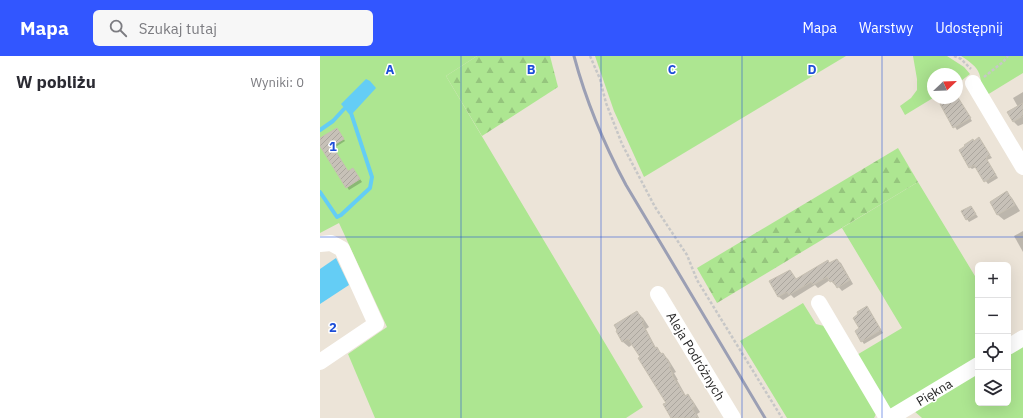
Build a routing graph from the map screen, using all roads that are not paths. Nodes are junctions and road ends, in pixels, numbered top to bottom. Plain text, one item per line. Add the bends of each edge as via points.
1 (973, 83) road end
2 (1023, 167) edge
3 (320, 244) edge
4 (658, 294) dead end
5 (818, 303) dead end
6 (1023, 338) edge
7 (1011, 345) edge
8 (320, 362) edge
9 (975, 367) edge
10 (733, 418) edge
11 (887, 418) edge
12 (890, 418) edge

1 - 2 street
3 - 8 street via 331,243 342,249 376,324
4 - 10 street, Aleja Podróżnych
5 - 11 street
6 - 7 street
9 - 12 street, Piękna

